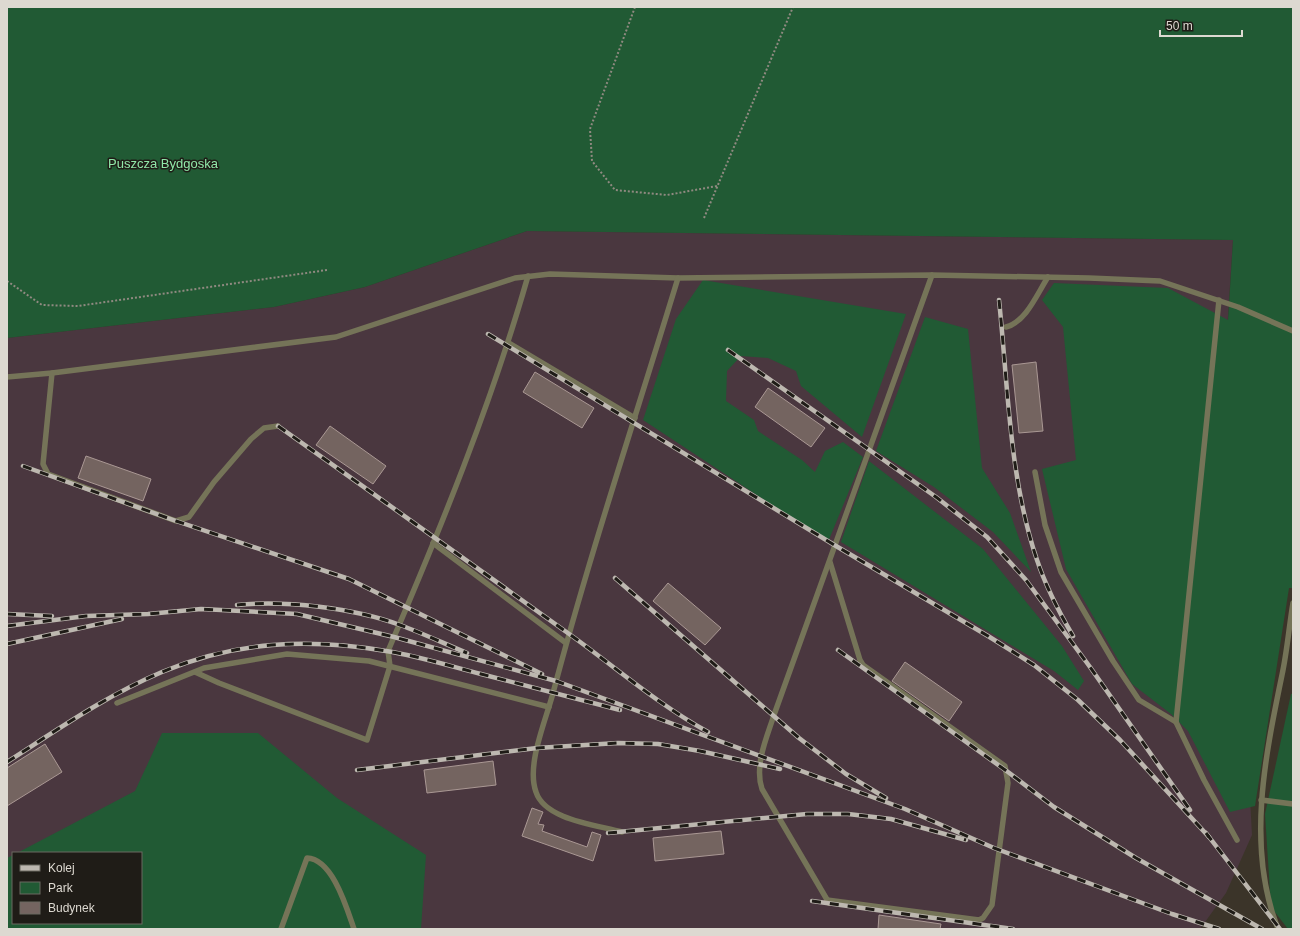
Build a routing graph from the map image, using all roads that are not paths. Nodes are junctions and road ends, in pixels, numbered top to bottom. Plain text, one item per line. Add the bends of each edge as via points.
1 (932, 275) junction
2 (528, 276) junction
3 (1048, 277) junction
4 (678, 278) junction
5 (1219, 300) junction
6 (1006, 328) dead end
7 (1293, 331) edge
8 (509, 343) junction
9 (52, 373) junction
10 (7, 377) edge
11 (635, 418) junction
12 (278, 426) dead end
13 (1035, 472) dead end
14 (433, 543) junction
15 (830, 562) junction
16 (1293, 603) edge
17 (566, 643) junction
18 (390, 666) junction
19 (195, 672) junction
20 (117, 703) dead end
21 (549, 707) junction
22 (1176, 722) junction
23 (1261, 800) junction
24 (1293, 804) edge
25 (622, 832) dead end
26 (1237, 840) dead end
27 (281, 929) edge
28 (354, 929) edge
29 (1278, 929) edge

1 - 3 lane
1 - 4 lane
1 - 15 lane
2 - 4 lane via 550,274
2 - 8 lane
2 - 9 lane via 515,278 336,337
3 - 5 lane via 1160,281
3 - 6 lane via 1022,318
4 - 11 lane
5 - 7 lane
5 - 22 lane
8 - 11 lane
8 - 14 lane
9 - 10 lane
9 - 12 lane via 42,464 48,474 176,521 189,517 251,438 264,428
11 - 17 lane
13 - 22 lane via 1045,525 1061,572 1139,700
14 - 17 lane
14 - 18 lane via 388,651
15 - 15 lane via 761,757 759,775 762,789 828,902 979,920 992,905 1008,783 1005,766 860,660
16 - 23 lane
17 - 21 lane
18 - 19 lane via 369,661 287,654 204,668
18 - 19 lane via 367,740
18 - 21 lane
19 - 20 lane
21 - 25 lane via 535,758 534,780 538,799 557,815
22 - 26 lane
23 - 24 lane
23 - 29 lane via 1262,857
27 - 28 lane via 307,858 312,858 320,863 342,892

